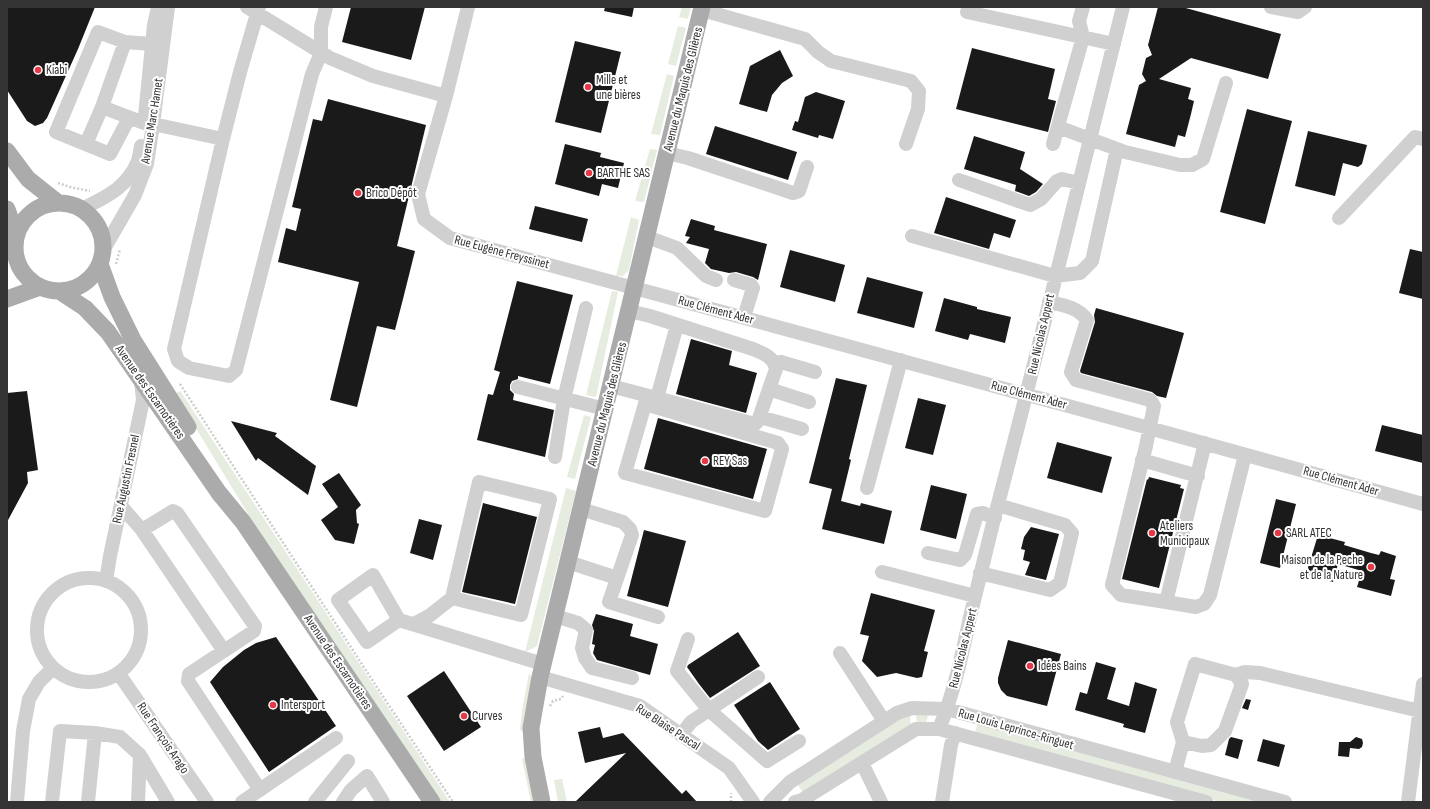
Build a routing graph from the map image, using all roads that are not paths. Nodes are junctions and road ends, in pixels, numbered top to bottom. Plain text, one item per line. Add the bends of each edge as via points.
1 (158, 7) edge
2 (168, 7) edge
3 (326, 7) edge
4 (468, 7) edge
5 (1083, 7) edge
6 (1123, 7) edge
7 (1271, 7) edge
8 (1305, 7) edge
9 (702, 8) edge
10 (255, 9) edge
11 (967, 12) dead end
12 (1083, 37) junction
13 (125, 42) junction
14 (158, 44) junction
15 (1114, 44) junction
16 (321, 53) junction
17 (1226, 83) dead end
18 (446, 96) junction
19 (102, 107) junction
20 (129, 118) junction
21 (149, 124) junction
22 (1058, 127) junction
23 (1419, 138) edge
24 (223, 139) junction
25 (1090, 139) junction
26 (86, 144) junction
27 (906, 144) dead end
28 (1053, 144) dead end
29 (1117, 149) junction
30 (7, 151) edge
31 (667, 154) junction
32 (807, 167) dead end
33 (959, 180) dead end
34 (1079, 183) junction
35 (57, 202) junction
36 (82, 208) junction
37 (7, 209) edge
38 (1339, 218) dead end
39 (16, 236) junction
40 (912, 236) dead end
41 (647, 237) junction
42 (108, 254) junction
43 (11, 262) edge
44 (1055, 276) junction
45 (716, 280) dead end
46 (734, 280) dead end
47 (40, 287) junction
48 (635, 288) junction
49 (59, 291) junction
50 (7, 299) edge
51 (1049, 302) junction
52 (586, 308) dead end
53 (629, 311) junction
54 (744, 317) junction
55 (678, 325) junction
56 (901, 360) junction
57 (775, 364) junction
58 (815, 372) dead end
59 (141, 378) junction
60 (611, 386) junction
61 (518, 387) dead end
62 (769, 389) junction
63 (1027, 395) junction
64 (564, 399) junction
65 (650, 399) junction
66 (809, 402) dead end
67 (605, 409) junction
68 (760, 417) junction
69 (1149, 428) junction
70 (802, 429) dead end
71 (1205, 444) junction
72 (1245, 455) junction
73 (555, 458) dead end
74 (1142, 460) junction
75 (1198, 476) junction
76 (868, 488) dead end
77 (1423, 504) edge
78 (121, 506) junction
79 (581, 509) junction
80 (996, 512) junction
81 (243, 522) junction
82 (142, 530) junction
83 (928, 553) dead end
84 (568, 562) junction
85 (882, 572) dead end
86 (980, 573) junction
87 (617, 578) junction
88 (106, 580) junction
89 (975, 596) junction
90 (452, 598) junction
91 (1166, 602) junction
92 (555, 616) junction
93 (658, 617) dead end
94 (398, 620) junction
95 (414, 624) junction
96 (688, 639) dead end
97 (224, 651) junction
98 (840, 653) dead end
99 (52, 669) junction
100 (542, 670) junction
101 (119, 674) junction
102 (1236, 675) junction
103 (758, 677) dead end
104 (632, 678) dead end
105 (1423, 684) edge
106 (947, 709) junction
107 (709, 710) junction
108 (1419, 713) junction
109 (884, 721) junction
110 (939, 729) junction
111 (95, 733) junction
112 (955, 733) junction
113 (681, 735) junction
114 (336, 738) dead end
115 (799, 741) dead end
116 (1183, 742) junction
117 (140, 755) junction
118 (348, 761) dead end
119 (862, 763) junction
120 (1175, 772) junction
121 (260, 790) junction
122 (17, 802) edge
123 (52, 802) edge
124 (88, 802) edge
125 (138, 802) edge
126 (168, 802) edge
127 (206, 802) edge
128 (242, 802) edge
129 (315, 802) edge
130 (343, 802) edge
131 (383, 802) edge
132 (432, 802) edge
133 (542, 802) edge
134 (753, 802) edge
135 (770, 802) edge
136 (795, 802) edge
137 (881, 802) edge
138 (942, 802) edge
139 (1206, 802) edge
140 (1285, 802) edge
141 (1408, 802) edge

1 - 14 street, Avenue Marc Hamet via 154,25
2 - 14 street, Avenue Marc Hamet
3 - 16 street via 321,27
4 - 18 street, Rue Eugène Freyssinet
5 - 12 street via 1079,21
6 - 15 street, Rue Nicolas Appert
7 - 8 street via 1298,12
9 - 27 street via 805,39 831,61 911,81 919,91 918,109
9 - 31 main road, Avenue du Maquis des Glières
10 - 16 street
10 - 24 street
11 - 12 street
12 - 15 street
12 - 22 street
13 - 14 street
13 - 19 street
13 - 26 street via 98,32 56,132
14 - 21 street, Avenue Marc Hamet
15 - 25 street, Rue Nicolas Appert
16 - 18 street via 373,76
16 - 24 street via 312,74 236,370 229,376 189,368 178,361 174,349
17 - 29 street via 1203,159 1192,165 1180,165
18 - 48 street, Rue Eugène Freyssinet via 418,194 424,219 450,238
19 - 20 street
19 - 26 street
20 - 21 street
20 - 26 street via 110,154
21 - 24 street
21 - 36 street, Avenue Marc Hamet via 143,137 138,161 125,182 111,194
21 - 42 street, Avenue Marc Hamet via 147,164
22 - 25 street
22 - 28 street
23 - 38 street
25 - 29 street
25 - 34 street, Rue Nicolas Appert
29 - 44 street via 1092,261 1080,273
30 - 35 main road via 28,179
31 - 32 street via 688,158 793,193 799,191
31 - 41 main road, Avenue du Maquis des Glières
33 - 34 street via 1030,205 1041,199 1057,181
34 - 44 street, Rue Nicolas Appert
35 - 36 main road
35 - 39 main road via 43,205 31,212
36 - 42 main road via 98,226
37 - 39 main road
39 - 43 main road
40 - 44 street
41 - 45 street via 677,248 706,276
41 - 48 main road, Avenue du Maquis des Glières
42 - 49 main road via 94,276 84,284 72,290
42 - 81 main road, Avenue des Escarnotières via 112,297 133,340 221,477
43 - 47 main road via 19,266 31,282
44 - 51 street, Rue Nicolas Appert
46 - 54 street via 753,288
47 - 49 main road
47 - 50 main road
48 - 53 main road, Avenue du Maquis des Glières
48 - 54 street, Rue Clément Ader
49 - 59 main road, Avenue des Escarnotières via 85,308 108,332
51 - 63 street, Rue Nicolas Appert
51 - 69 street via 1082,313 1087,320 1071,372 1076,380 1150,400 1154,406
52 - 64 street
53 - 55 street
53 - 60 main road, Avenue du Maquis des Glières
54 - 56 street, Rue Clément Ader
55 - 57 street via 753,349 768,356
55 - 65 street
56 - 63 street, Rue Clément Ader
56 - 76 street
57 - 58 street via 781,362
57 - 62 street via 776,369
59 - 78 street, Rue Augustin Fresnel via 143,400
59 - 81 main road, Avenue des Escarnotières via 219,492
60 - 65 street
60 - 67 main road, Avenue du Maquis des Glières
61 - 64 street
62 - 66 street
62 - 68 street
63 - 69 street, Rue Clément Ader
63 - 80 street, Rue Nicolas Appert
64 - 67 street
64 - 73 street
65 - 65 street via 625,473 765,512 782,450 778,443
65 - 68 street via 755,424
67 - 79 main road, Avenue du Maquis des Glières
68 - 70 street
69 - 71 street, Rue Clément Ader
69 - 74 street
71 - 72 street, Rue Clément Ader
71 - 75 street
72 - 77 street, Rue Clément Ader
72 - 91 street via 1210,595 1204,604 1196,608
74 - 75 street
74 - 91 street via 1112,585 1121,594
75 - 91 street
78 - 82 street
78 - 88 street, Rue Augustin Fresnel
79 - 84 main road, Avenue du Maquis des Glières
79 - 87 street via 623,522 630,529 632,535
80 - 83 street via 977,514 965,555 960,560
80 - 86 street, Rue Nicolas Appert
80 - 86 street via 1065,525 1072,533 1060,583 1050,590
81 - 132 main road, Avenue des Escarnotières
82 - 97 street
82 - 97 street via 173,511 177,512 255,626 254,631
84 - 87 street
84 - 92 main road, Avenue du Maquis des Glières
85 - 89 street
86 - 89 street, Rue Nicolas Appert
87 - 93 street via 609,602
88 - 99 street via 73,580 60,586 42,606 37,618 36,637 42,654
88 - 101 street via 121,588 132,600 139,615 142,631 139,648 131,662
89 - 106 street, Rue Nicolas Appert
90 - 90 street via 521,615 550,499 479,482
90 - 95 street
92 - 100 main road, Avenue du Maquis des Glières
92 - 104 street via 578,623 586,630 582,648 592,668
94 - 94 street via 367,642 338,600 373,575
94 - 95 street, Rue Blaise Pascal
95 - 100 street, Rue Blaise Pascal
96 - 107 street via 677,670
97 - 121 street via 189,674 188,681
98 - 109 street
99 - 101 street via 68,679 85,683 103,681
99 - 122 street via 38,682 29,699 23,731
100 - 113 street, Rue Blaise Pascal via 640,706
100 - 133 main road, Avenue du Maquis des Glières via 531,728 533,757
101 - 127 street, Rue François Arago
102 - 108 street via 1245,672 1260,673
102 - 116 street via 1242,684 1225,731 1211,745
102 - 116 street via 1195,664 1177,722
103 - 107 street
105 - 108 street
106 - 109 street, Rue Louis Leprince-Ringuet via 912,708
106 - 110 street, Rue Nicolas Appert
106 - 120 street, Rue Louis Leprince-Ringuet
107 - 113 street via 691,722
107 - 115 street via 766,761
108 - 141 street
109 - 135 street, Rue Louis Leprince-Ringuet via 790,782
110 - 112 street, Rue Louis Leprince-Ringuet
110 - 119 street, Rue Louis Leprince-Ringuet via 916,729
111 - 117 street via 120,737
111 - 123 street via 60,731
111 - 124 street
112 - 138 street
112 - 139 street, Rue Louis Leprince-Ringuet
113 - 134 street, Rue Blaise Pascal via 728,768
114 - 121 street
116 - 120 street
117 - 125 street
117 - 126 street
118 - 129 street
119 - 136 street, Rue Louis Leprince-Ringuet
119 - 137 street
120 - 140 street, Rue Louis Leprince-Ringuet
121 - 128 street
130 - 131 street via 351,790 367,776

